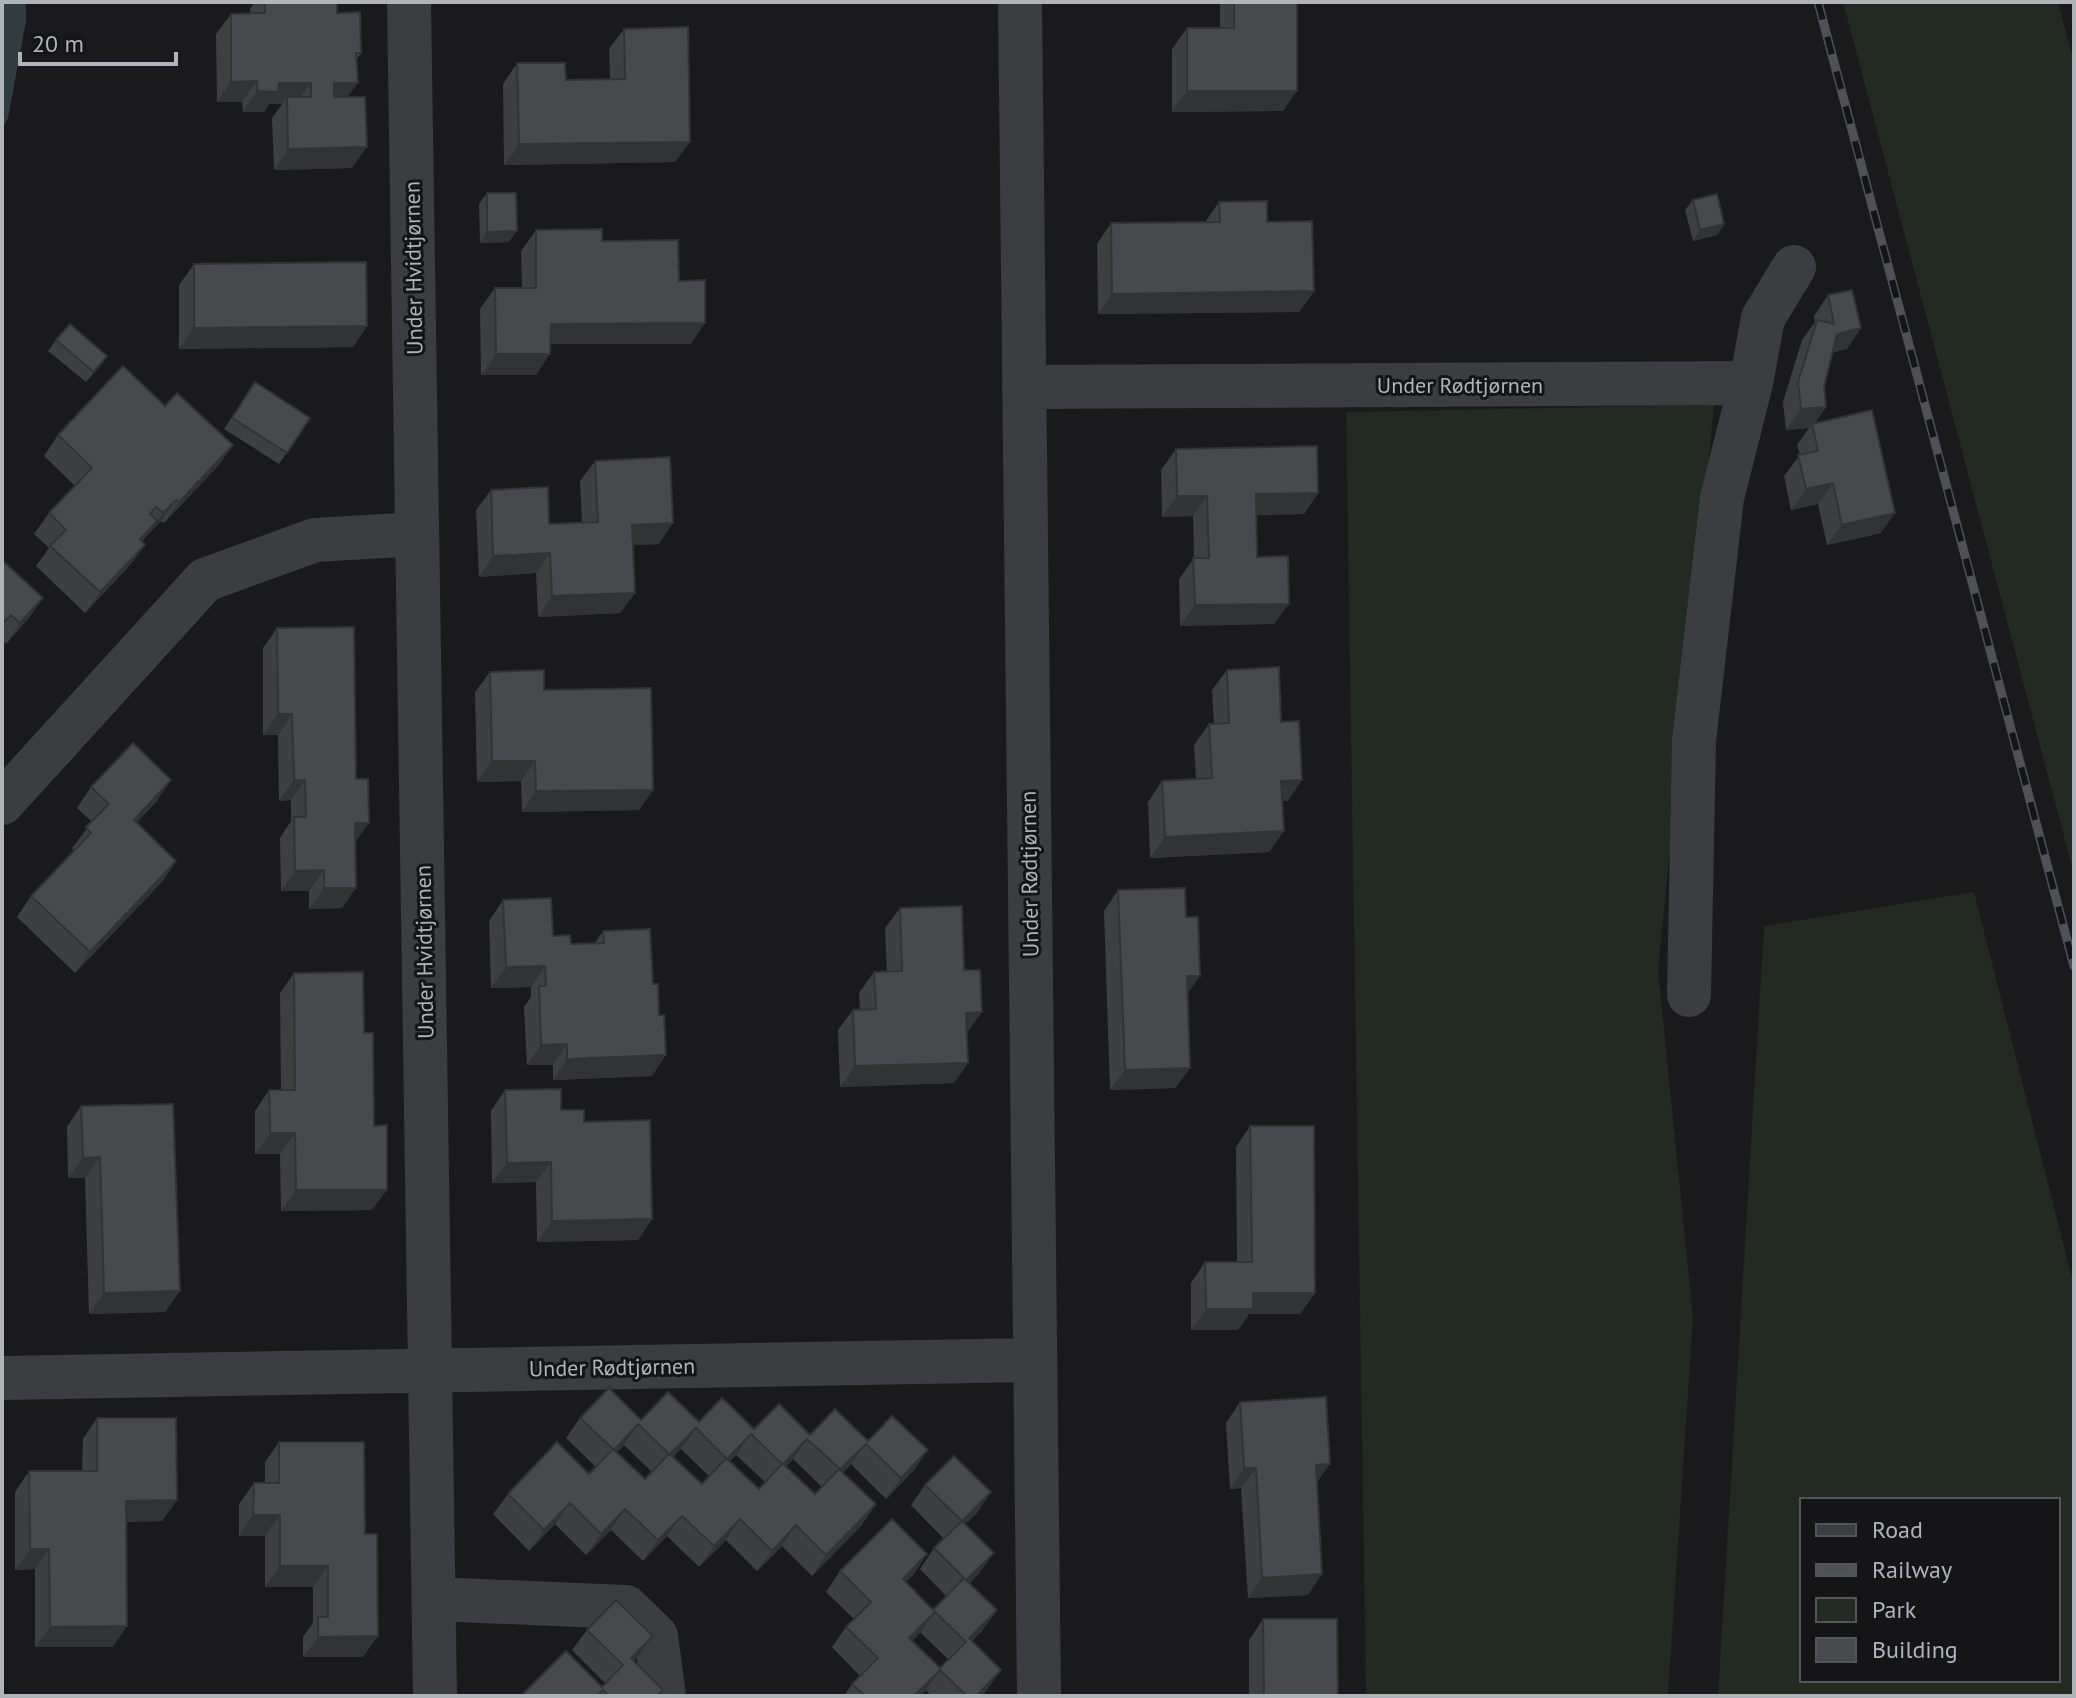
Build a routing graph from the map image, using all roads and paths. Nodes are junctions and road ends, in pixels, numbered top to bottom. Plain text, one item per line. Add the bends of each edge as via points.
1 (409, 2) edge
2 (1020, 2) edge
3 (1794, 267) dead end
4 (1751, 383) junction
5 (1024, 387) junction
6 (417, 534) junction
7 (2, 803) edge
8 (1689, 995) dead end
9 (1035, 1360) junction
10 (430, 1370) junction
11 (2, 1378) edge
12 (434, 1599) junction
13 (435, 1696) edge
14 (664, 1696) edge
15 (1039, 1696) edge

1 - 6 street, Under Hvidtjørnen
2 - 5 street, Under Rødtjørnen
3 - 4 street via 1763,318
4 - 5 street, Under Rødtjørnen
4 - 8 street via 1722,498 1694,741
5 - 9 street, Under Rødtjørnen
6 - 7 street via 315,540 205,580
6 - 10 street, Under Hvidtjørnen
9 - 10 street, Under Rødtjørnen
9 - 15 street, Under Rødtjørnen
10 - 11 street
10 - 12 street, Under Hvidtjørnen
12 - 13 street, Under Hvidtjørnen
12 - 14 street via 626,1607 656,1636

